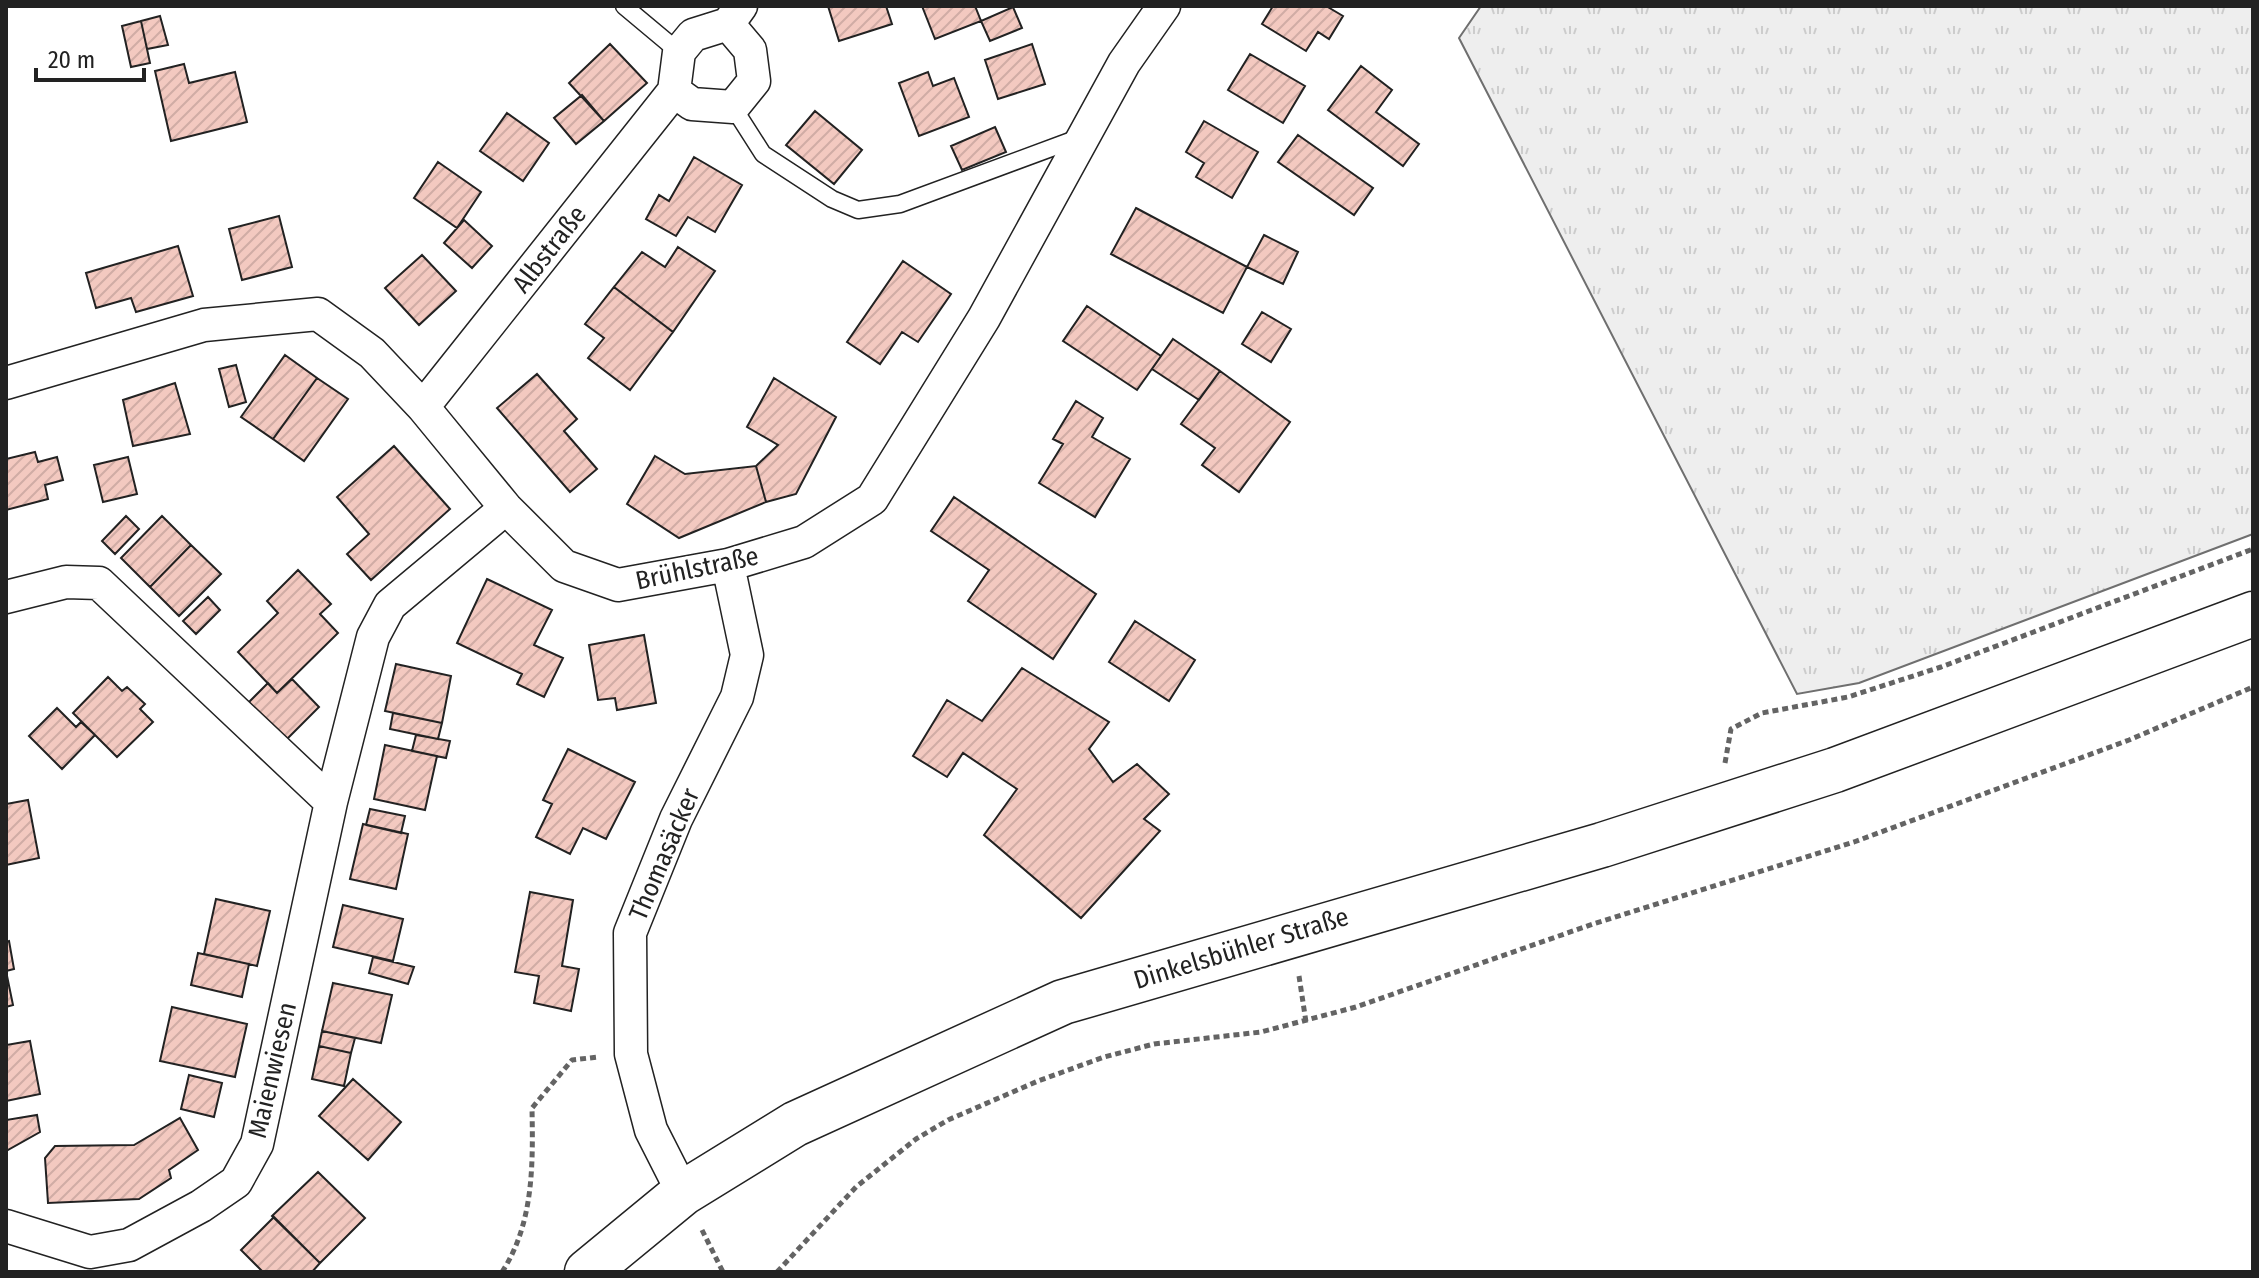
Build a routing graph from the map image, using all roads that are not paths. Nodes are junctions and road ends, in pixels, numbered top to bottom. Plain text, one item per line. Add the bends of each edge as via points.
1 (624, 6) edge
2 (1164, 6) edge
3 (735, 15) edge
4 (679, 52) junction
5 (674, 91) junction
6 (733, 107) junction
7 (1082, 137) junction
8 (6, 383) edge
9 (423, 407) junction
10 (506, 508) junction
11 (728, 565) junction
12 (6, 597) edge
13 (2253, 614) edge
14 (331, 802) junction
15 (683, 1193) junction
16 (6, 1226) edge
17 (587, 1272) edge

1 - 4 lane
2 - 7 street, Brühlstraße
3 - 4 street via 693,35
3 - 6 street via 750,50 754,81
4 - 5 street
5 - 6 street via 692,104
5 - 9 street, Albstraße
6 - 7 lane via 763,154 858,210 900,204
7 - 11 street, Brühlstraße via 984,318 872,499 804,542
8 - 9 street, Brühlstraße via 204,325 318,314 372,353
9 - 10 street, Brühlstraße
10 - 11 street, Brühlstraße via 564,566 618,585
10 - 14 street, Maienwiesen via 390,605 373,637
11 - 15 street, Thomasäcker via 747,655 737,697 676,819 630,933 631,1054 651,1130
12 - 14 street via 66,582 99,583
13 - 15 main road, Dinkelsbühler Straße via 1945,732 1602,845 1063,1002 795,1124
14 - 16 street, Maienwiesen via 257,1144 236,1182 129,1245 90,1252
15 - 17 main road, Dinkelsbühler Straße

